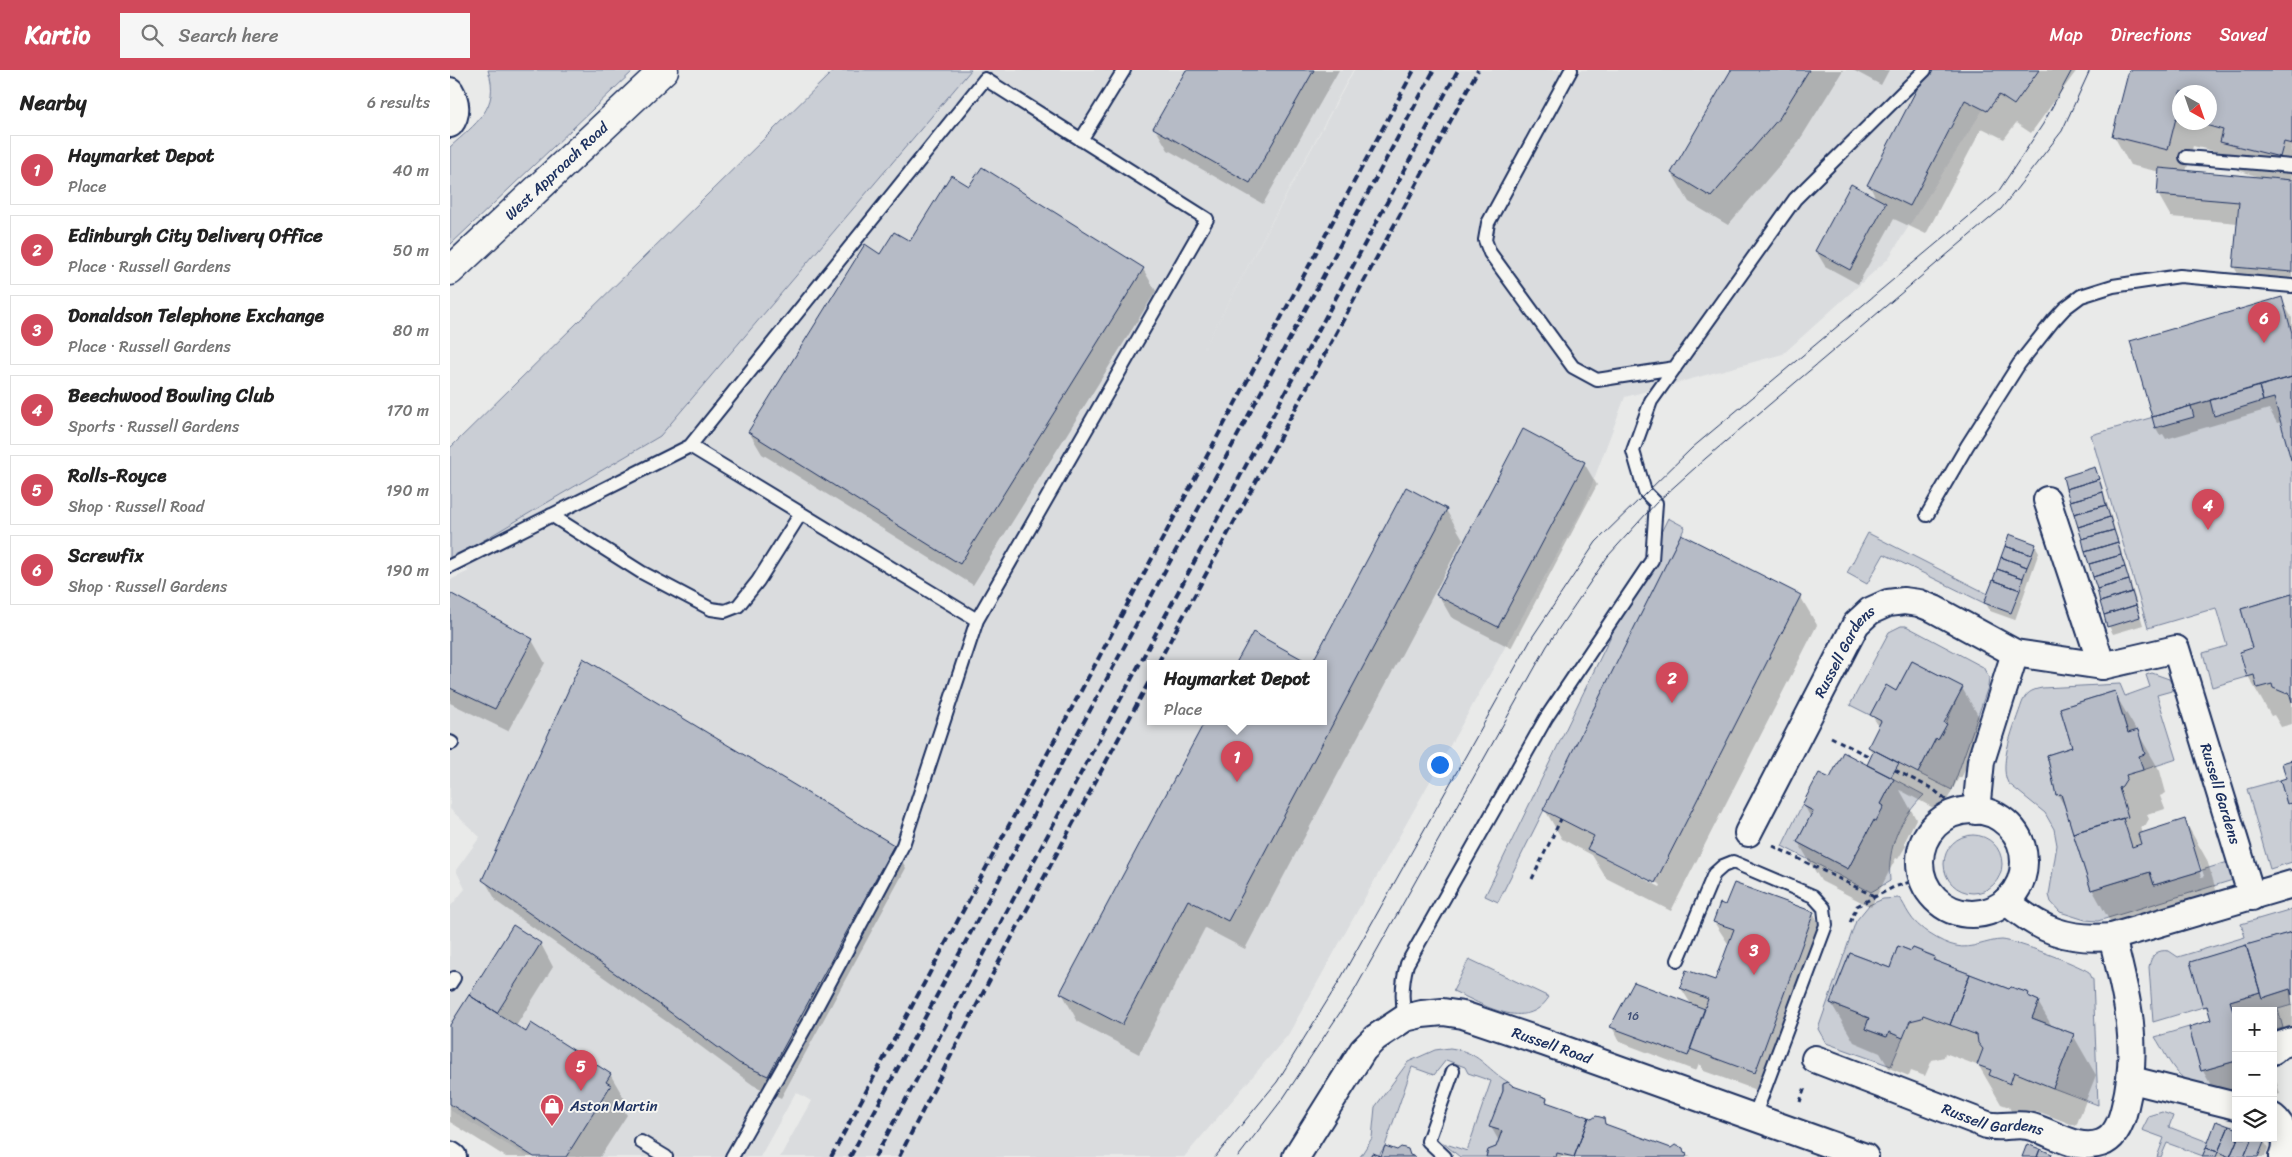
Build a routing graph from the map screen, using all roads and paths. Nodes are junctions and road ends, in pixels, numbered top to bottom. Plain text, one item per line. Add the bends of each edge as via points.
1 (664, 70) edge
2 (1124, 70) edge
3 (1571, 70) edge
4 (1925, 70) edge
5 (450, 91) edge
6 (450, 124) edge
7 (1081, 140) junction
8 (2186, 157) dead end
9 (2292, 166) edge
10 (450, 271) edge
11 (2292, 286) edge
12 (1675, 368) junction
13 (690, 446) junction
14 (2047, 500) dead end
15 (801, 513) junction
16 (551, 515) junction
17 (1928, 515) dead end
18 (450, 566) edge
19 (977, 620) junction
20 (2015, 653) junction
21 (2102, 666) junction
22 (1806, 724) junction
23 (1870, 758) dead end
24 (1895, 770) dead end
25 (1968, 811) junction
26 (1561, 819) dead end
27 (1748, 833) joint
28 (1922, 878) junction
29 (1532, 879) dead end
30 (2292, 884) edge
31 (1874, 896) junction
32 (2252, 897) junction
33 (2006, 901) junction
34 (1850, 925) dead end
35 (2112, 937) junction
36 (1678, 960) dead end
37 (1405, 1018) junction
38 (2292, 1041) edge
39 (2277, 1048) edge
40 (1815, 1059) joint
41 (1452, 1071) dead end
42 (2132, 1080) junction
43 (2232, 1105) edge
44 (1754, 1117) junction
45 (2277, 1122) edge
46 (1790, 1130) junction
47 (641, 1142) dead end
48 (1832, 1151) edge
49 (666, 1157) edge
50 (732, 1157) edge
51 (1296, 1157) edge
52 (1446, 1157) edge
53 (1865, 1157) edge
54 (2282, 1157) edge

1 - 10 street, West Approach Road
2 - 7 lane
3 - 12 lane via 1488,223 1485,240 1490,253 1573,367 1597,380
4 - 12 lane via 1795,199
5 - 6 street via 456,106
7 - 13 lane via 985,79
7 - 19 lane via 1207,219
8 - 9 lane
11 - 17 lane via 2180,276 2113,286 2080,296 2042,333 2015,369
12 - 37 lane via 1651,401 1634,451 1646,492 1656,503 1652,560 1546,718 1407,964 1402,994
13 - 15 lane
13 - 16 lane
14 - 21 street
15 - 16 lane via 758,581 738,606 725,612 711,610 641,572
15 - 19 lane
16 - 18 lane
19 - 50 lane via 903,845
20 - 21 street, Russell Gardens
20 - 22 street, Russell Gardens via 1919,603 1888,603 1870,611 1856,624
20 - 25 street
21 - 32 street, Russell Gardens via 2176,649
22 - 23 path
22 - 27 street, Russell Gardens
24 - 25 path
25 - 28 street via 1940,822 1925,840 1920,861
25 - 33 street via 2004,821 2021,846 2022,876
26 - 29 path
27 - 31 path
28 - 31 path
28 - 33 street via 1938,901 1962,913 1990,911
30 - 32 street
31 - 34 path via 1857,906
32 - 35 street
33 - 35 street via 2046,929 2082,939
35 - 42 street, Russell Gardens via 2129,1008 2133,1043
36 - 44 lane via 1714,874 1733,862 1813,896 1824,908 1826,925
37 - 44 street, Russell Road via 1442,1012 1463,1015
37 - 51 street, Russell Road via 1363,1050
38 - 39 street
40 - 42 street, Russell Gardens via 1986,1126 2029,1126 2080,1145 2100,1144 2108,1140 2122,1120
40 - 46 path
41 - 52 lane via 1428,1141
42 - 43 street
44 - 46 street, Russell Road
45 - 54 street via 2286,1143
46 - 48 street, Russell Road
47 - 49 lane
48 - 53 street, Russell Road

